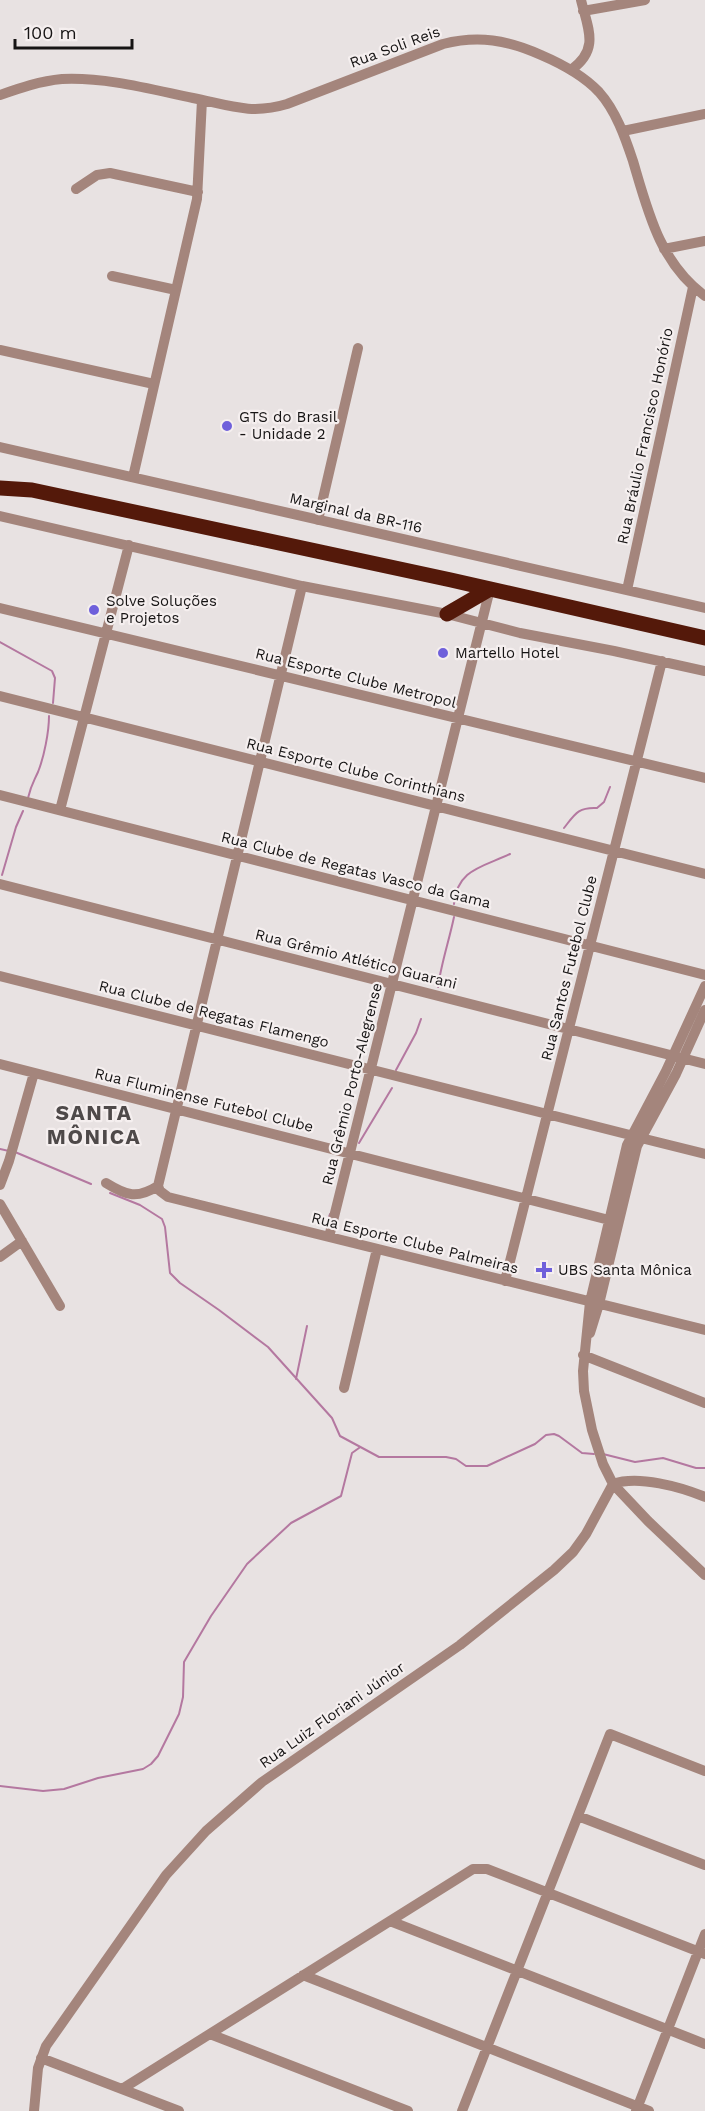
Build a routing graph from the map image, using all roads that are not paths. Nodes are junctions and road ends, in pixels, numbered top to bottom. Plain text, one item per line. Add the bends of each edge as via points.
1 (645, 0) edge
2 (582, 6) edge
3 (571, 70) junction
4 (0, 95) edge
5 (202, 100) junction
6 (705, 114) edge
7 (622, 131) junction
8 (76, 189) dead end
9 (198, 192) junction
10 (705, 241) edge
11 (664, 249) junction
12 (112, 276) dead end
13 (693, 287) junction
14 (176, 290) junction
15 (705, 296) edge
16 (358, 348) dead end
17 (0, 350) edge
18 (154, 384) junction
19 (0, 447) edge
20 (0, 477) edge
21 (134, 477) junction
22 (0, 488) edge
23 (32, 490) junction
24 (0, 516) edge
25 (318, 520) junction
26 (129, 545) junction
27 (451, 580) junction
28 (302, 586) junction
29 (490, 589) junction
30 (627, 590) junction
31 (0, 608) edge
32 (705, 608) edge
33 (447, 614) junction
34 (482, 623) junction
35 (106, 633) junction
36 (705, 638) edge
37 (662, 662) junction
38 (705, 671) edge
39 (281, 676) junction
40 (0, 696) edge
41 (85, 717) junction
42 (458, 718) junction
43 (260, 761) junction
44 (637, 762) junction
45 (705, 778) edge
46 (0, 795) edge
47 (437, 806) junction
48 (60, 810) junction
49 (614, 851) junction
50 (238, 855) junction
51 (705, 874) edge
52 (0, 884) edge
53 (413, 900) junction
54 (217, 939) junction
55 (590, 945) junction
56 (705, 975) edge
57 (0, 976) edge
58 (392, 984) junction
59 (705, 986) edge
60 (705, 1010) edge
61 (197, 1026) junction
62 (569, 1029) junction
63 (678, 1057) junction
64 (0, 1064) edge
65 (705, 1064) edge
66 (371, 1070) junction
67 (34, 1072) junction
68 (177, 1109) junction
69 (548, 1114) junction
70 (635, 1137) junction
71 (350, 1154) junction
72 (705, 1154) edge
73 (106, 1183) dead end
74 (0, 1185) edge
75 (158, 1186) junction
76 (526, 1198) junction
77 (0, 1204) edge
78 (609, 1220) junction
79 (330, 1237) junction
80 (22, 1241) junction
81 (377, 1249) junction
82 (0, 1257) edge
83 (506, 1281) junction
84 (594, 1303) junction
85 (60, 1306) dead end
86 (705, 1330) edge
87 (583, 1355) junction
88 (344, 1388) dead end
89 (705, 1403) edge
90 (613, 1484) junction
91 (705, 1497) edge
92 (705, 1575) edge
93 (705, 1771) edge
94 (578, 1816) junction
95 (705, 1865) edge
96 (548, 1893) junction
97 (390, 1921) junction
98 (705, 1934) edge
99 (702, 1953) edge
100 (517, 1971) junction
101 (303, 1975) junction
102 (668, 2029) junction
103 (210, 2034) junction
104 (705, 2044) edge
105 (487, 2048) junction
106 (41, 2058) junction
107 (122, 2089) junction
108 (637, 2109) edge
109 (34, 2111) edge
110 (179, 2111) edge
111 (408, 2111) edge
112 (462, 2111) edge
113 (649, 2111) edge

1 - 2 street
2 - 3 street via 590,44 585,58
3 - 5 street, Rua Soli Reis via 517,45 470,39 429,49 274,108 253,110
3 - 7 street, Rua Soli Reis via 598,92
4 - 5 street, Rua Soli Reis via 62,79 124,84
5 - 9 street
6 - 7 street
7 - 11 street, Rua Soli Reis
8 - 9 street via 110,173
9 - 14 street
10 - 11 street
11 - 13 street, Rua Soli Reis
12 - 14 street
13 - 15 street, Rua Soli Reis
13 - 30 street, Rua Bráulio Francisco Honório
14 - 18 street
16 - 25 street
17 - 18 street
18 - 21 street
19 - 21 street, Marginal da BR-116
20 - 23 highway
21 - 25 street, Marginal da BR-116
22 - 23 highway
23 - 27 highway
24 - 26 street
25 - 30 street, Marginal da BR-116
26 - 28 street
26 - 35 street
27 - 29 highway
27 - 33 highway via 454,598
28 - 33 street
28 - 39 street
29 - 33 highway
29 - 34 street, Rua Grêmio Porto-Alegrense
29 - 36 highway
30 - 32 street, Marginal da BR-116
31 - 35 street, Rua Esporte Clube Metropol
33 - 34 street
34 - 37 street
34 - 42 street, Rua Grêmio Porto-Alegrense
35 - 39 street, Rua Esporte Clube Metropol
35 - 41 street
37 - 38 street
37 - 44 street, Rua Santos Futebol Clube
39 - 42 street, Rua Esporte Clube Metropol
39 - 43 street
40 - 41 street, Rua Esporte Clube Corinthians
41 - 43 street, Rua Esporte Clube Corinthians
41 - 48 street
42 - 44 street, Rua Esporte Clube Metropol
42 - 47 street, Rua Grêmio Porto-Alegrense
43 - 47 street, Rua Esporte Clube Corinthians
43 - 50 street
44 - 45 street, Rua Esporte Clube Metropol
44 - 49 street, Rua Santos Futebol Clube
46 - 48 street, Rua Clube de Regatas Vasco da Gama
47 - 49 street, Rua Esporte Clube Corinthians
47 - 53 street, Rua Grêmio Porto-Alegrense
48 - 50 street, Rua Clube de Regatas Vasco da Gama
49 - 51 street, Rua Esporte Clube Corinthians
49 - 55 street, Rua Santos Futebol Clube
50 - 53 street, Rua Clube de Regatas Vasco da Gama
50 - 54 street
52 - 54 street, Rua Grêmio Atlético Guarani
53 - 55 street, Rua Clube de Regatas Vasco da Gama
53 - 58 street, Rua Grêmio Porto-Alegrense
54 - 58 street, Rua Grêmio Atlético Guarani
54 - 61 street
55 - 56 street, Rua Clube de Regatas Vasco da Gama
55 - 62 street, Rua Santos Futebol Clube
57 - 61 street, Rua Clube de Regatas Flamengo
58 - 62 street, Rua Grêmio Atlético Guarani
58 - 66 street, Rua Grêmio Porto-Alegrense
59 - 63 street
60 - 63 street
61 - 66 street, Rua Clube de Regatas Flamengo
61 - 68 street
62 - 63 street, Rua Grêmio Atlético Guarani
62 - 69 street, Rua Santos Futebol Clube
63 - 65 street, Rua Grêmio Atlético Guarani
63 - 70 street
64 - 67 street, Rua Fluminense Futebol Clube
66 - 69 street, Rua Clube de Regatas Flamengo
66 - 71 street, Rua Grêmio Porto-Alegrense
67 - 68 street, Rua Fluminense Futebol Clube
67 - 74 street
68 - 71 street, Rua Fluminense Futebol Clube
68 - 75 street
69 - 70 street, Rua Clube de Regatas Flamengo
69 - 76 street, Rua Santos Futebol Clube
70 - 72 street, Rua Clube de Regatas Flamengo
70 - 78 street
70 - 84 street via 634,1154
71 - 76 street, Rua Fluminense Futebol Clube
71 - 79 street, Rua Grêmio Porto-Alegrense
73 - 75 street via 135,1195
75 - 79 street, Rua Esporte Clube Palmeiras via 168,1197
76 - 78 street, Rua Fluminense Futebol Clube
76 - 83 street, Rua Santos Futebol Clube
77 - 80 street
78 - 84 street
79 - 81 street, Rua Esporte Clube Palmeiras
80 - 82 street
80 - 85 street
81 - 83 street, Rua Esporte Clube Palmeiras
81 - 88 street
83 - 84 street, Rua Esporte Clube Palmeiras
84 - 86 street, Rua Esporte Clube Palmeiras
84 - 87 street
87 - 89 street
87 - 90 street via 584,1391 598,1451
90 - 91 street via 630,1480 675,1487
90 - 92 street
90 - 106 street, Rua Luiz Floriani Júnior via 586,1534 554,1570 460,1645 262,1782 206,1831 146,1900
93 - 94 street via 610,1734
94 - 95 street
94 - 96 street
96 - 97 street via 487,1869 473,1869
96 - 99 street
96 - 100 street
97 - 100 street
97 - 101 street
98 - 99 street
99 - 102 street
100 - 102 street
100 - 105 street
101 - 103 street
101 - 105 street
102 - 104 street
102 - 108 street
103 - 107 street
103 - 111 street
105 - 108 street
105 - 112 street
106 - 107 street
106 - 109 street, Rua Luiz Floriani Júnior
107 - 110 street
108 - 113 street

